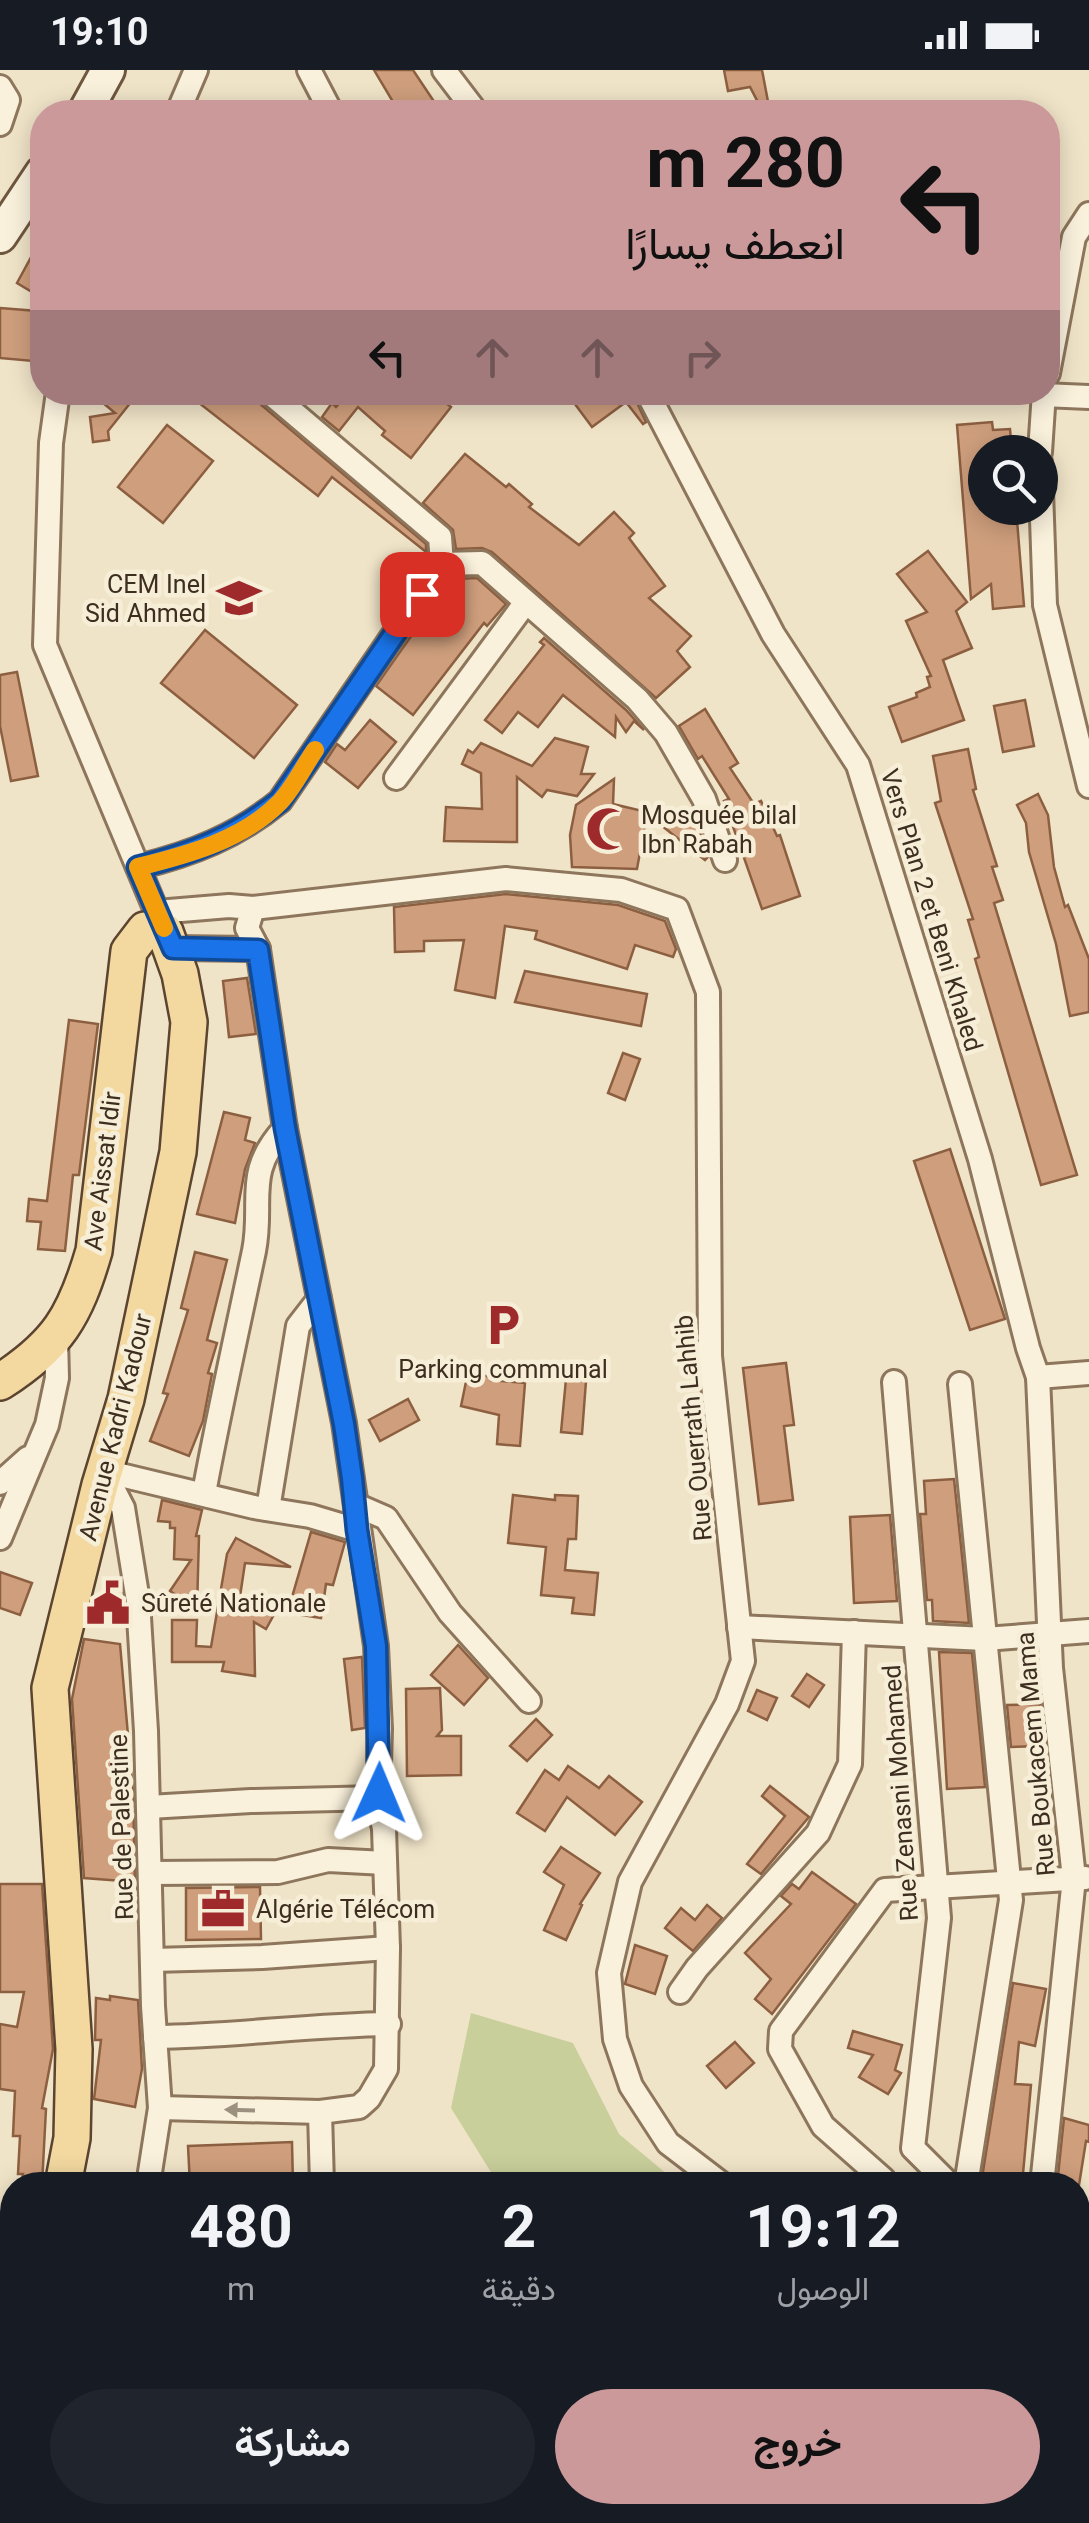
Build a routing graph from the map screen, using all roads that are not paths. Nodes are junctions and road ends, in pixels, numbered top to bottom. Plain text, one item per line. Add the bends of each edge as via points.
1 (12, 70) edge
2 (108, 70) edge
3 (309, 70) edge
4 (444, 70) edge
5 (192, 74) edge
6 (3, 96) edge
7 (92, 100) edge
8 (182, 100) edge
9 (325, 100) edge
10 (467, 100) edge
11 (0, 124) edge
12 (30, 191) edge
13 (1089, 214) edge
14 (0, 236) edge
15 (1060, 309) edge
16 (1060, 390) edge
17 (1089, 397) edge
18 (56, 405) edge
19 (283, 405) edge
20 (654, 405) edge
21 (1044, 405) edge
22 (1041, 435) edge
23 (1042, 525) edge
24 (442, 564) junction
25 (526, 602) junction
26 (396, 778) dead end
27 (1089, 786) edge
28 (725, 860) dead end
29 (138, 867) junction
30 (253, 908) junction
31 (160, 931) junction
32 (258, 950) junction
33 (285, 1128) junction
34 (319, 1299) junction
35 (56, 1338) junction
36 (1089, 1372) edge
37 (1038, 1376) junction
38 (0, 1382) edge
39 (894, 1382) dead end
40 (960, 1384) dead end
41 (34, 1453) junction
42 (104, 1471) junction
43 (0, 1484) edge
44 (204, 1493) junction
45 (356, 1504) junction
46 (268, 1509) junction
47 (357, 1530) junction
48 (0, 1538) edge
49 (739, 1627) junction
50 (854, 1632) junction
51 (1089, 1632) edge
52 (915, 1634) junction
53 (1052, 1636) junction
54 (985, 1639) junction
55 (529, 1701) dead end
56 (378, 1798) junction
57 (149, 1807) junction
58 (385, 1864) junction
59 (151, 1873) junction
60 (1082, 1878) edge
61 (1009, 1882) junction
62 (936, 1886) junction
63 (388, 1948) junction
64 (152, 1960) junction
65 (680, 1992) dead end
66 (388, 2024) junction
67 (155, 2036) junction
68 (160, 2108) junction
69 (320, 2112) junction
70 (66, 2172) edge
71 (150, 2172) edge
72 (322, 2172) edge
73 (707, 2172) edge
74 (874, 2172) edge
75 (937, 2172) edge
76 (968, 2172) edge
77 (1044, 2172) edge

1 - 6 street
2 - 7 main road
3 - 9 street
4 - 10 street
5 - 8 street
6 - 11 street
12 - 14 main road
13 - 15 street via 1074,237
16 - 17 street
18 - 29 street via 45,646
19 - 24 street via 440,537
20 - 37 street, Vers Plan 2 et Beni Khaled via 773,634 858,765 980,1159
21 - 22 street
23 - 27 street via 1045,605
24 - 25 street via 482,563
24 - 29 street via 280,801 250,826 190,854
25 - 26 street
25 - 28 street via 637,699 666,733 704,799
29 - 31 street
30 - 31 street, Rue Ouerrath Lahhib via 229,906
30 - 32 street via 247,928
30 - 49 street, Rue Ouerrath Lahhib via 506,879 621,890 676,909 708,992 710,1356
31 - 32 street
31 - 35 main road, Ave Aissat Idir via 129,951 94,1251 80,1298
31 - 42 main road, Avenue Kadri Kadour via 188,1022 178,1152 126,1399
32 - 33 street
33 - 34 street
33 - 44 street via 269,1145 255,1188 255,1246
34 - 45 street
34 - 46 street via 298,1326
35 - 38 main road, Ave Aissat Idir
35 - 41 street via 57,1378
36 - 37 street
37 - 53 street, Rue Boukacem Mama
39 - 52 street, Rue Zenasni Mohamed
40 - 54 street
41 - 43 street
41 - 48 street
42 - 44 street
42 - 57 street, Rue de Palestine via 123,1508 138,1601
42 - 70 main road, Avenue Kadri Kadour via 50,1688 74,2049
44 - 46 street
45 - 47 street
45 - 55 street via 386,1518 450,1614
46 - 47 street
47 - 56 street via 376,1646
49 - 50 street
49 - 73 street, Rue Ouerrath Lahhib via 743,1661 630,1882 609,1972 615,2039 631,2086 668,2143
50 - 52 street
50 - 65 street via 850,1764 818,1834
51 - 53 street
52 - 54 street
52 - 62 street, Rue Zenasni Mohamed
53 - 54 street
53 - 60 street, Rue Boukacem Mama
54 - 61 street
56 - 57 street
56 - 58 street
57 - 59 street, Rue de Palestine
58 - 59 street via 328,1860 278,1872
58 - 63 street
59 - 64 street, Rue de Palestine
60 - 61 street
60 - 77 street, Rue Boukacem Mama
61 - 62 street
61 - 76 street
62 - 74 street via 885,1890 781,2031 780,2049 823,2126
62 - 75 street, Rue Zenasni Mohamed via 939,1918 913,2148
63 - 64 street
63 - 66 street
64 - 67 street, Rue de Palestine
66 - 67 street
66 - 69 street via 386,2069 370,2098 359,2107
67 - 68 street, Rue de Palestine
69 -> 68 street
68 - 71 street, Rue de Palestine
69 - 72 street

